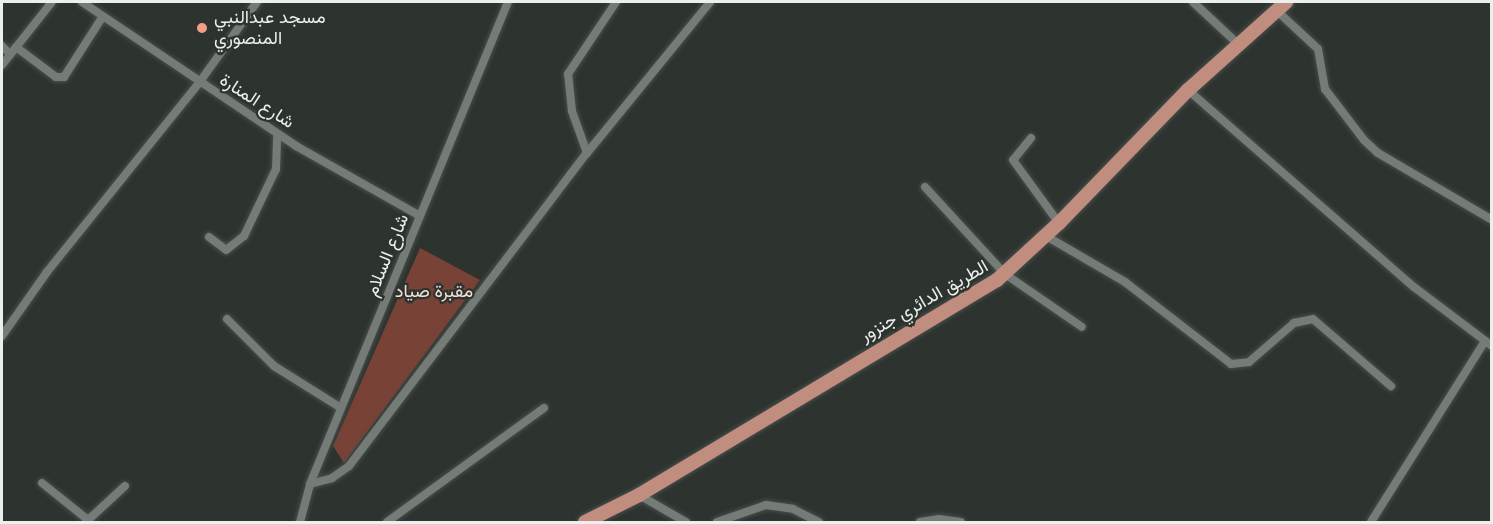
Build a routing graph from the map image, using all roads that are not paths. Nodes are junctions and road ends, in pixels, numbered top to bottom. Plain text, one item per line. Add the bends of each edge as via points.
1 (52, 2) edge
2 (82, 2) edge
3 (257, 2) edge
4 (508, 2) edge
5 (616, 2) edge
6 (710, 2) edge
7 (1193, 2) edge
8 (1281, 6) edge
9 (103, 16) junction
10 (1238, 44) junction
11 (2, 46) edge
12 (13, 50) junction
13 (2, 65) edge
14 (199, 83) junction
15 (1188, 90) junction
16 (277, 134) junction
17 (1031, 138) dead end
18 (588, 153) junction
19 (925, 187) dead end
20 (420, 216) junction
21 (1491, 219) edge
22 (1059, 223) junction
23 (1046, 236) junction
24 (209, 237) dead end
25 (1005, 274) junction
26 (227, 319) dead end
27 (1082, 327) dead end
28 (2, 336) edge
29 (1488, 344) edge
30 (1391, 386) dead end
31 (341, 408) junction
32 (544, 408) dead end
33 (42, 483) dead end
34 (310, 484) junction
35 (125, 486) dead end
36 (639, 495) junction
37 (87, 521) edge
38 (300, 522) edge
39 (387, 522) edge
40 (585, 522) edge
41 (686, 522) edge
42 (717, 522) edge
43 (819, 522) edge
44 (920, 522) edge
45 (961, 522) edge
46 (1371, 522) edge

1 - 12 street
2 - 9 street, شارع المنارة
3 - 14 street
4 - 20 street, شارع السلام
5 - 18 street via 568,74 572,111
6 - 18 street
7 - 10 street
8 - 10 main road, الطريق الدائري جنزور
8 - 21 street via 1318,49 1325,89 1364,140 1378,153
9 - 12 street via 64,77 56,78
9 - 14 street, شارع المنارة
10 - 15 main road, الطريق الدائري جنزور
11 - 12 street
12 - 13 street
14 - 16 street, شارع المنارة
14 - 28 street via 47,272
15 - 22 main road, الطريق الدائري جنزور
15 - 29 street via 1414,288
16 - 20 street, شارع المنارة
16 - 24 street via 276,169 244,236 226,250
17 - 22 street via 1013,159
18 - 34 street via 349,466 332,478
19 - 25 street
20 - 31 street, شارع السلام
22 - 23 main road, الطريق الدائري جنزور
23 - 25 main road, الطريق الدائري جنزور
23 - 30 street via 1125,282 1231,364 1249,362 1294,323 1313,319
25 - 27 street
25 - 36 main road, الطريق الدائري جنزور
26 - 31 street via 274,366
29 - 46 street
31 - 34 street, شارع السلام
32 - 39 street
33 - 37 street
34 - 38 street, شارع السلام
35 - 37 street
36 - 40 main road, الطريق الدائري جنزور
36 - 41 street
42 - 43 street via 766,505 793,509
44 - 45 street

